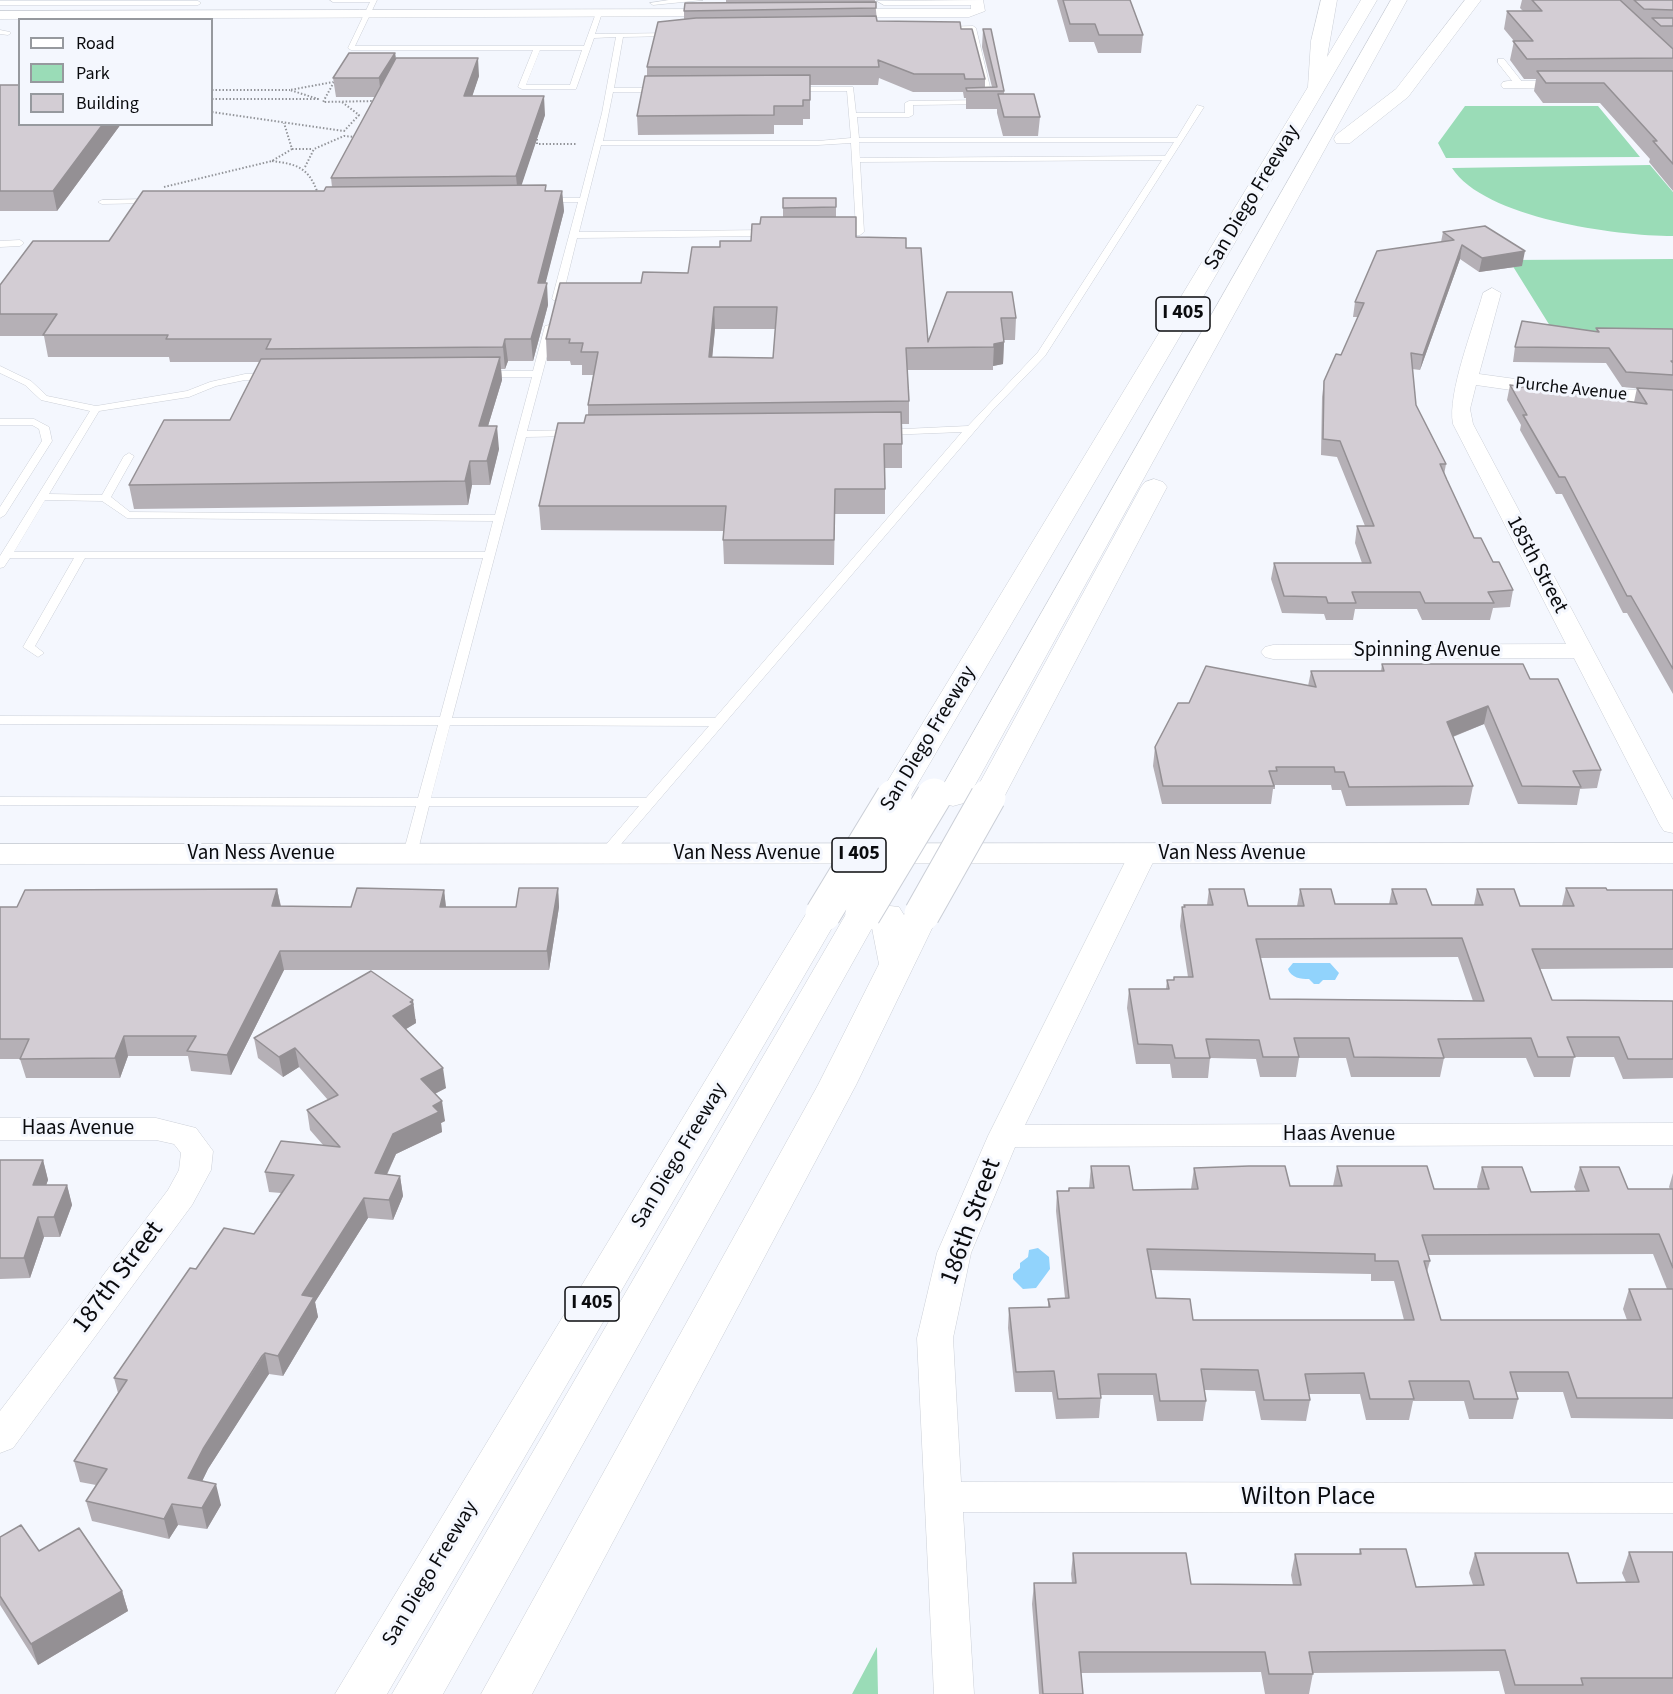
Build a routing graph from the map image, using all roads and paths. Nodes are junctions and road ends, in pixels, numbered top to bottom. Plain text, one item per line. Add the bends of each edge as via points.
1 (333, 0) edge
2 (374, 0) edge
3 (700, 0) edge
4 (1329, 0) edge
5 (1369, 0) edge
6 (1399, 0) edge
7 (1419, 0) edge
8 (1473, 0) edge
9 (0, 3) edge
10 (37, 3) junction
11 (653, 3) dead end
12 (196, 5) edge
13 (884, 5) edge
14 (367, 13) junction
15 (599, 13) junction
16 (732, 13) edge
17 (826, 13) edge
18 (0, 15) edge
19 (26, 15) junction
20 (109, 17) edge
21 (939, 29) edge
22 (684, 32) edge
23 (591, 36) junction
24 (620, 36) junction
25 (1397, 40) dead end
26 (537, 48) junction
27 (585, 52) junction
28 (1501, 61) dead end
29 (338, 75) edge
30 (334, 82) junction
31 (1514, 85) joint
32 (1591, 85) edge
33 (778, 89) edge
34 (213, 90) edge
35 (290, 90) junction
36 (610, 90) junction
37 (670, 90) edge
38 (1316, 93) junction
39 (213, 99) edge
40 (318, 99) junction
41 (384, 99) edge
42 (1364, 99) dead end
43 (323, 102) junction
44 (342, 102) junction
45 (1200, 107) dead end
46 (213, 112) edge
47 (853, 115) junction
48 (284, 123) junction
49 (344, 131) junction
50 (344, 136) junction
51 (365, 138) edge
52 (1343, 139) junction
53 (537, 140) edge
54 (856, 140) junction
55 (1179, 140) junction
56 (598, 144) junction
57 (292, 149) junction
58 (314, 149) junction
59 (1167, 158) junction
60 (855, 160) junction
61 (272, 161) junction
62 (305, 167) junction
63 (161, 188) edge
64 (317, 191) edge
65 (536, 200) edge
66 (584, 200) junction
67 (163, 201) edge
68 (102, 202) dead end
69 (824, 232) edge
70 (777, 233) edge
71 (574, 235) junction
72 (20, 243) dead end
73 (0, 244) edge
74 (1492, 293) dead end
75 (556, 304) edge
76 (553, 316) edge
77 (1231, 346) dead end
78 (0, 369) edge
79 (467, 374) edge
80 (538, 374) junction
81 (280, 376) edge
82 (1468, 378) junction
83 (1673, 397) edge
84 (96, 409) junction
85 (0, 422) edge
86 (971, 429) junction
87 (873, 432) edge
88 (581, 433) edge
89 (522, 434) junction
90 (129, 456) dead end
91 (1163, 470) dead end
92 (42, 497) junction
93 (105, 498) junction
94 (0, 515) edge
95 (499, 518) junction
96 (1050, 536) junction
97 (81, 555) junction
98 (489, 555) junction
99 (2, 562) edge
100 (1581, 651) junction
101 (1273, 652) dead end
102 (38, 653) dead end
103 (0, 720) edge
104 (446, 721) junction
105 (719, 722) junction
106 (944, 796) junction
107 (0, 801) edge
108 (425, 801) junction
109 (650, 802) junction
110 (1673, 825) edge
111 (1673, 853) edge
112 (0, 854) edge
113 (410, 854) junction
114 (605, 854) junction
115 (1143, 854) junction
116 (875, 914) junction
117 (896, 963) junction
118 (156, 1129) joint
119 (0, 1130) edge
120 (1673, 1134) edge
121 (1004, 1136) junction
122 (0, 1438) edge
123 (944, 1497) junction
124 (1673, 1498) edge
125 (360, 1694) edge
126 (417, 1694) edge
127 (506, 1694) edge
128 (954, 1694) edge

1 - 2 lane
2 - 14 lane
3 - 11 lane
4 - 38 main road via 1319,42
5 - 38 main road, San Diego Freeway / I 405
6 - 106 main road
7 - 25 main road
8 - 52 main road via 1402,93
9 - 10 lane
10 - 12 lane
10 - 19 lane
12 - 14 street
12 - 20 street
13 - 13 street via 978,11 977,1
13 - 17 street
14 - 15 street
14 - 26 lane via 351,48
15 - 16 street
15 - 23 lane
18 - 19 street
19 - 20 street
21 - 47 lane via 973,28 991,102 909,103 909,115
22 - 24 lane
23 - 24 lane
23 - 27 lane
24 - 36 lane
26 - 27 lane
26 - 27 lane via 522,87 573,87
28 - 31 lane
29 - 30 path
30 - 35 path
30 - 43 path
31 - 32 street
33 - 47 lane via 850,89
34 - 35 path
35 - 40 path
36 - 37 lane
36 - 56 lane
38 - 96 main road, San Diego Freeway / I 405
39 - 40 path
40 - 43 path
41 - 44 path
42 - 52 main road, I 405
43 - 44 path
44 - 49 path via 359,114
45 - 55 lane
46 - 48 path
47 - 54 lane
48 - 49 path
48 - 57 path
49 - 50 path
50 - 51 path
50 - 58 path
52 - 77 main road, I 405
53 - 56 path via 537,144
54 - 55 lane
54 - 56 lane
54 - 60 lane
55 - 59 lane
56 - 66 lane
57 - 58 path
57 - 61 path
58 - 62 path
59 - 60 lane
59 - 86 lane via 1042,354
60 - 69 lane via 860,232
61 - 62 path
61 - 63 path
62 - 64 path via 312,174
65 - 66 lane
66 - 71 lane
67 - 68 lane
70 - 71 lane
71 - 75 lane
72 - 73 lane
74 - 82 street, 185th Street
76 - 80 lane
78 - 84 lane via 28,383 44,398
79 - 80 lane
80 - 89 lane
81 - 84 lane via 245,377 189,394
82 - 83 street, Purche Avenue via 1581,394
82 - 100 street, 185th Street via 1460,408 1463,424
84 - 92 lane
85 - 94 lane via 34,422 44,427 47,441
86 - 87 lane
86 - 105 lane
88 - 89 lane
89 - 95 lane
90 - 93 lane
91 - 117 main road, bridge
92 - 93 lane
92 - 99 lane
93 - 95 lane via 127,515
95 - 98 lane
96 - 106 main road via 1064,566
96 - 125 main road, San Diego Freeway / I 405, bridge
97 - 98 lane
97 - 99 lane
97 - 102 lane via 29,647
98 - 104 lane
100 - 101 street, Spinning Avenue
100 - 110 street, 185th Street
103 - 104 lane
104 - 105 lane
104 - 108 lane
105 - 109 lane
106 - 116 main road
107 - 108 lane
108 - 109 lane
108 - 113 lane
109 - 114 lane
111 - 115 main road, Van Ness Avenue
112 - 113 main road, Van Ness Avenue
113 - 114 main road, Van Ness Avenue
114 - 115 main road, Van Ness Avenue
115 - 121 street, 186th Street
116 - 117 main road
116 - 126 main road
117 - 127 main road via 837,1085
118 - 119 street, Haas Avenue
118 - 122 street, 187th Street via 185,1136 197,1151 195,1170 180,1197
120 - 121 street, Haas Avenue
121 - 123 street, 186th Street via 954,1253 935,1338
123 - 124 street, Wilton Place
123 - 128 street, 186th Street

